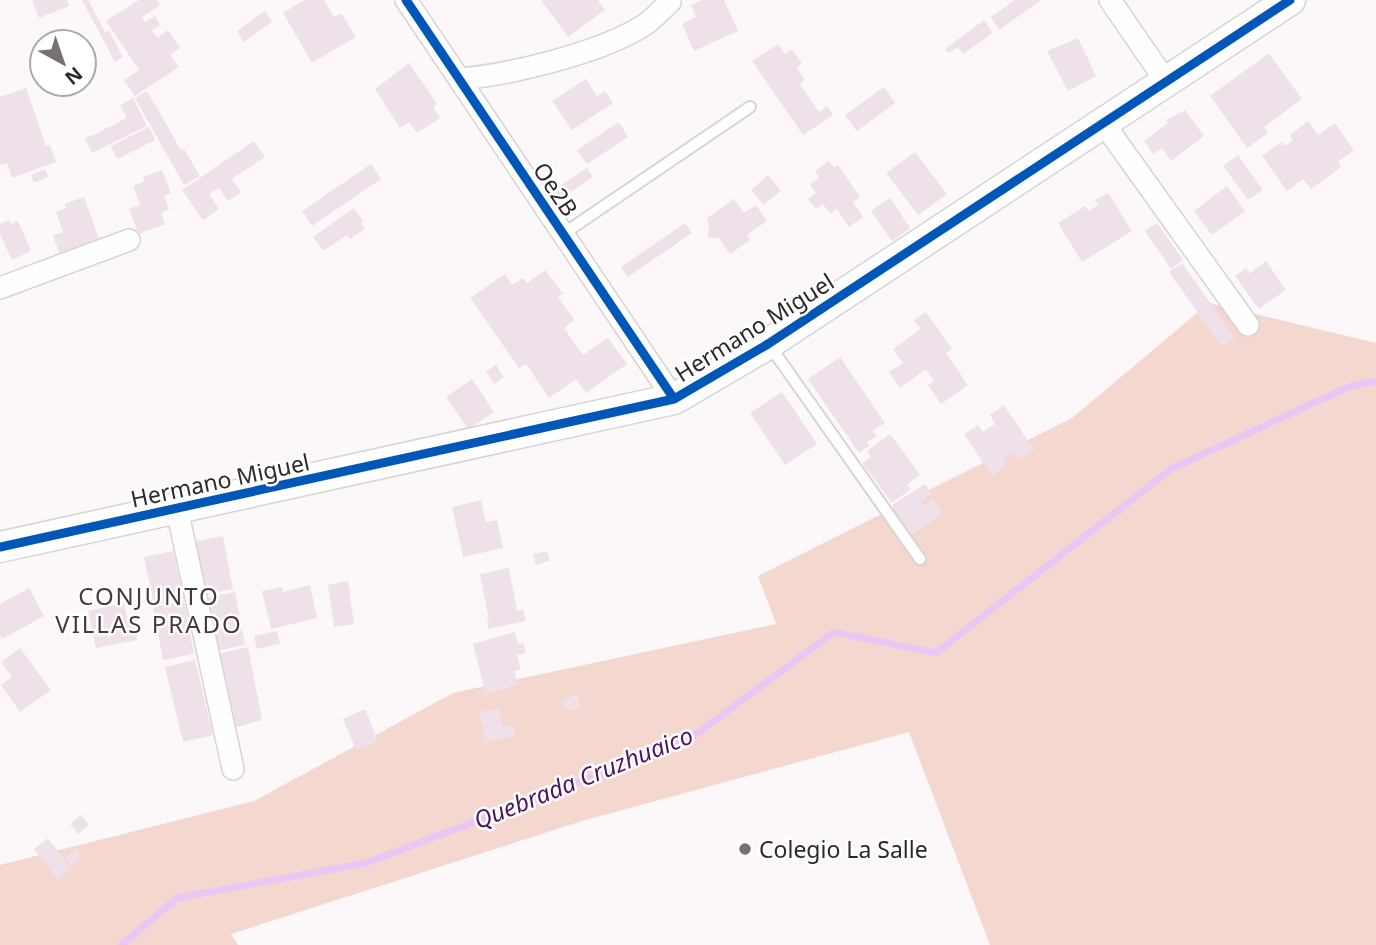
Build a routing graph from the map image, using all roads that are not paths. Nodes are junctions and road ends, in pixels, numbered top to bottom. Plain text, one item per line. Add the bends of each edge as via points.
1 (406, 0) edge
2 (1110, 0) edge
3 (1290, 0) edge
4 (670, 2) dead end
5 (460, 79) junction
6 (1167, 83) junction
7 (750, 107) dead end
8 (1104, 124) junction
9 (563, 234) junction
10 (129, 240) dead end
11 (0, 288) edge
12 (1248, 325) dead end
13 (768, 344) junction
14 (674, 400) junction
15 (177, 509) junction
16 (0, 547) edge
17 (920, 559) dead end
18 (233, 769) dead end

1 - 5 street, Oe2B
2 - 6 street
3 - 6 street, Hermano Miguel
4 - 5 street via 646,24 606,44 542,63
5 - 9 street, Oe2B
6 - 8 street, Hermano Miguel
7 - 9 lane
8 - 12 street
8 - 13 street, Hermano Miguel
9 - 14 street, Oe2B
10 - 11 street
13 - 14 street, Hermano Miguel
13 - 17 lane
14 - 15 street, Hermano Miguel
15 - 16 street, Hermano Miguel
15 - 18 street

